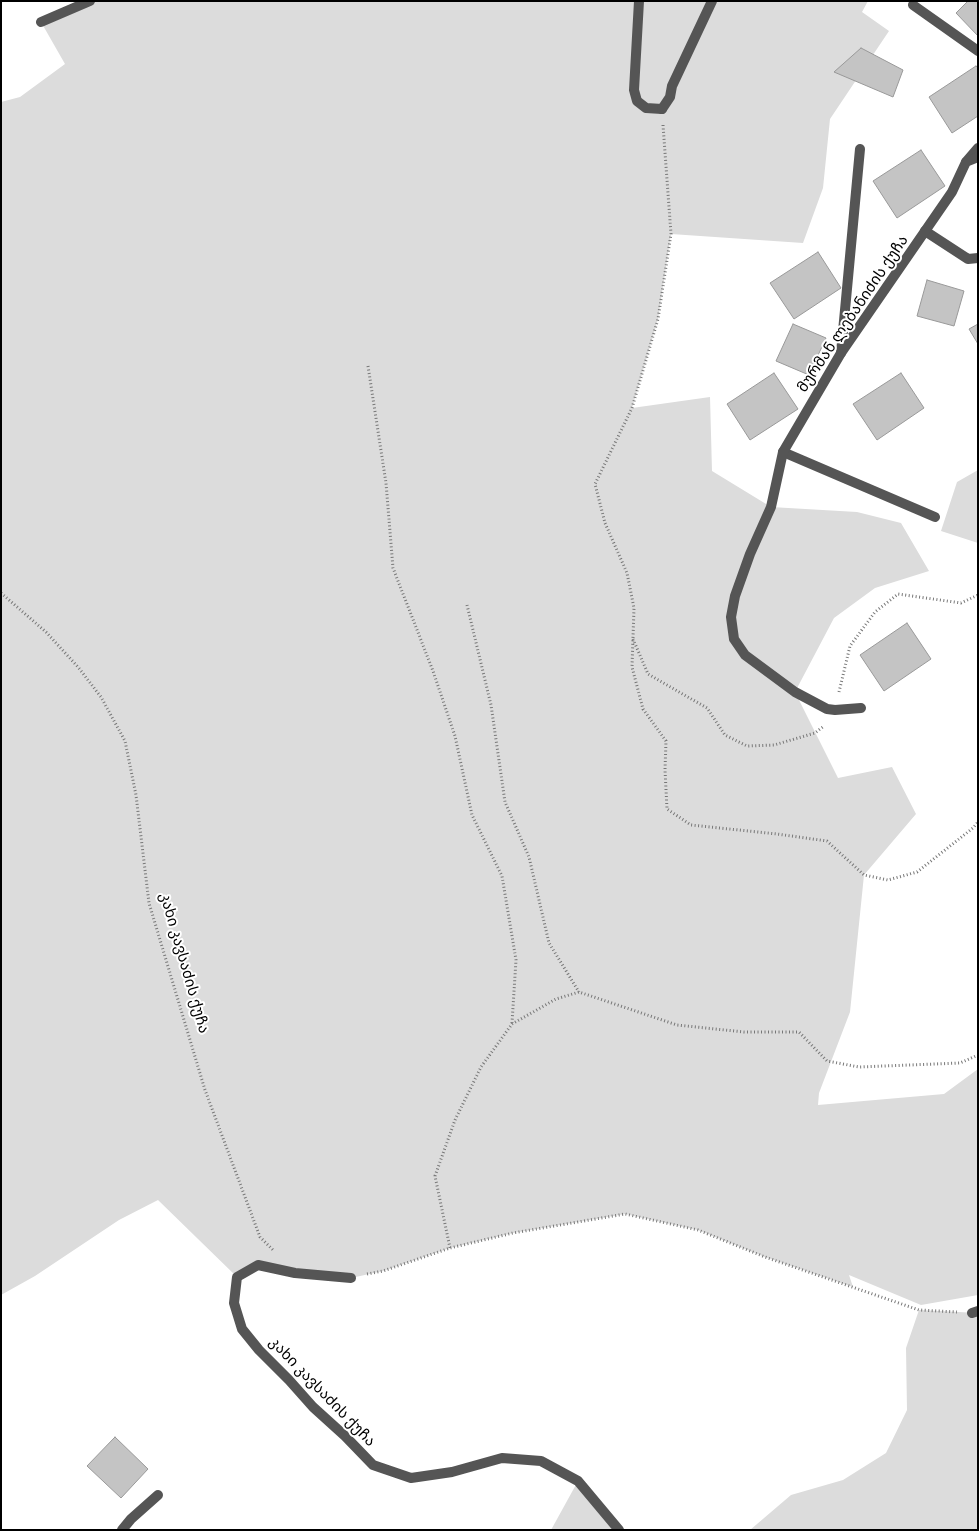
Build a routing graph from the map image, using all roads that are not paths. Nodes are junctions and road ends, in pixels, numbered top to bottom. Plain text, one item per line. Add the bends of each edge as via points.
1 (90, 1) edge
2 (639, 1) edge
3 (712, 1) edge
4 (913, 5) dead end
5 (42, 22) dead end
6 (978, 51) edge
7 (978, 148) edge
8 (860, 149) dead end
9 (978, 157) edge
10 (966, 162) junction
11 (925, 231) junction
12 (978, 258) edge
13 (841, 353) junction
14 (783, 452) junction
15 (935, 517) dead end
16 (861, 708) dead end
17 (351, 1278) road end
18 (158, 1495) dead end
19 (122, 1530) edge
20 (619, 1530) edge

1 - 5 street
2 - 3 street via 634,90 637,101 646,108 662,109
4 - 6 street
7 - 10 street, მურმან ლებანიძის ქუჩა
8 - 13 street
9 - 10 street
10 - 11 street, მურმან ლებანიძის ქუჩა via 952,192
11 - 12 street via 968,259
11 - 13 street, მურმან ლებანიძის ქუჩა
13 - 14 street, მურმან ლებანიძის ქუჩა
14 - 15 street
14 - 16 street, მურმან ლებანიძის ქუჩა via 772,507 735,596 731,617 734,639 745,655 795,692 827,709
17 - 20 street, კახი კავსაძის ქუჩა via 258,1265 237,1277 234,1303 242,1329 259,1350 372,1465 411,1478 452,1472 502,1458 541,1461 578,1481
18 - 19 street

